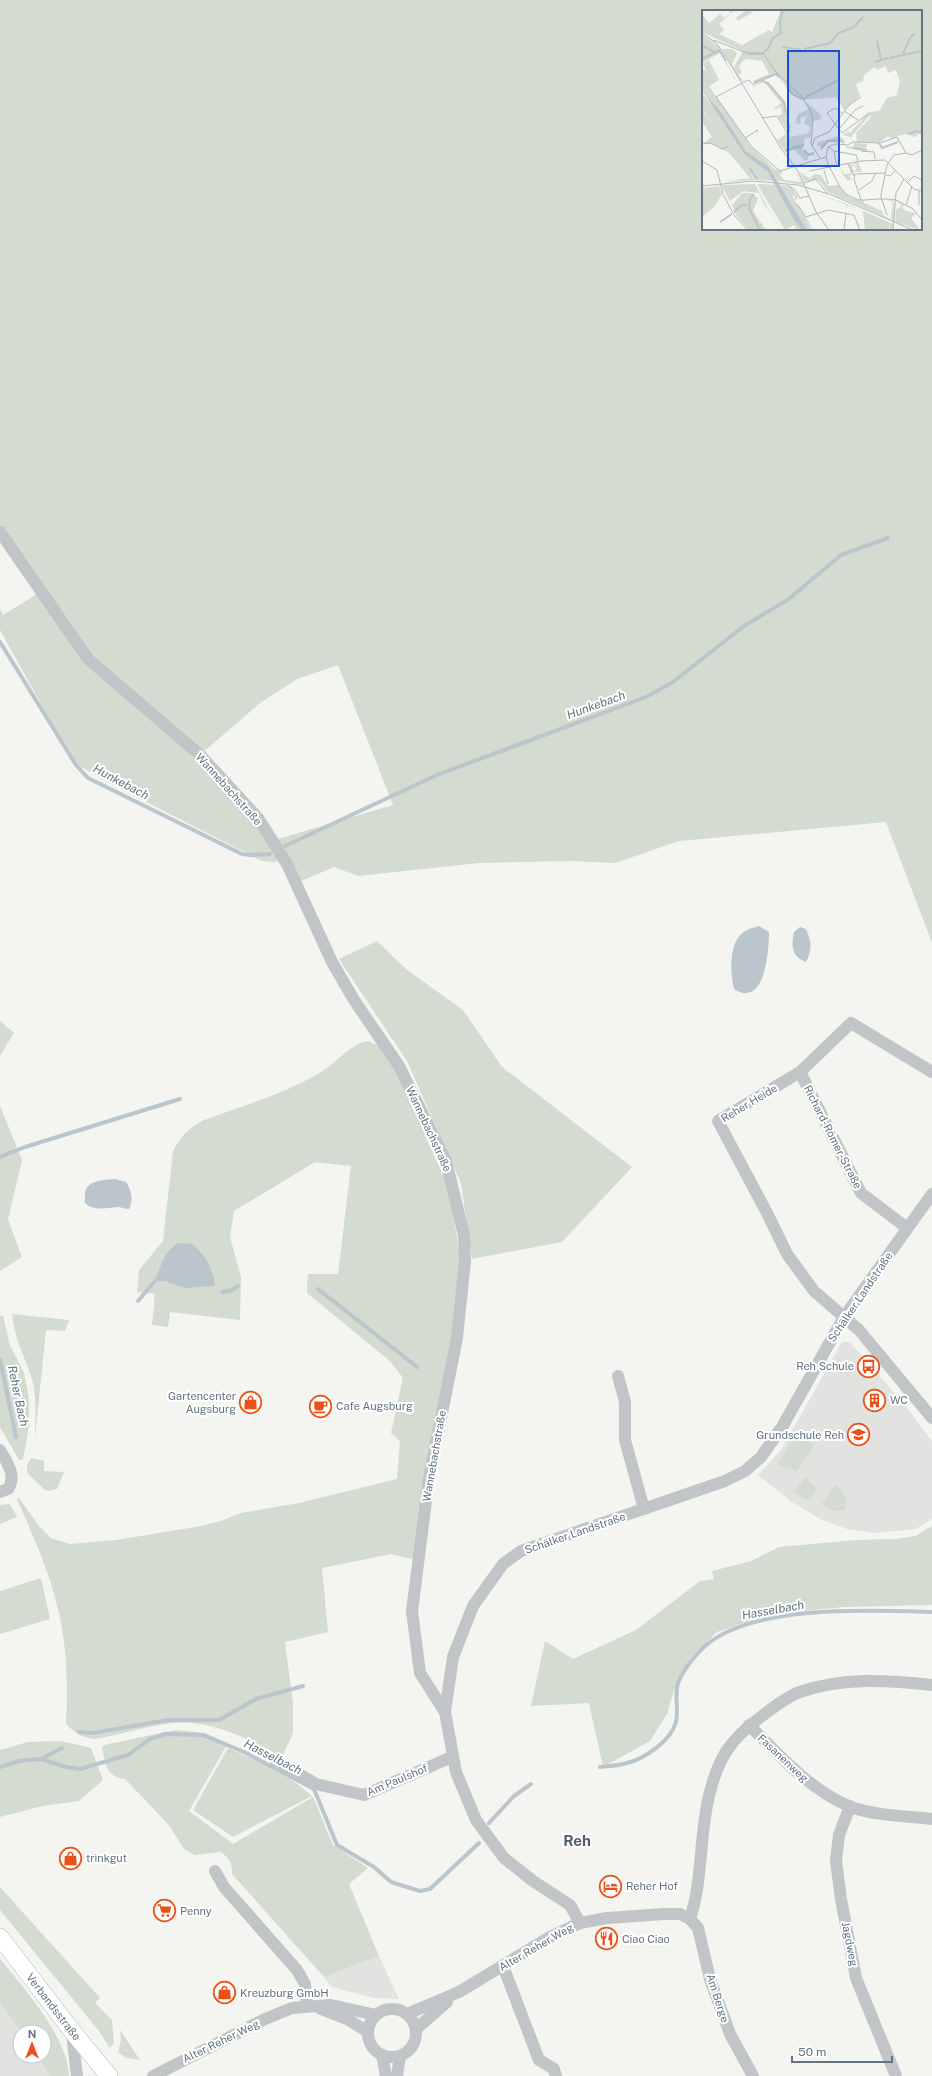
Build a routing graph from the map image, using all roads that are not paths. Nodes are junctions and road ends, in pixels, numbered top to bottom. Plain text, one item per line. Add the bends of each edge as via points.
1 (0, 532) edge
2 (800, 1072) junction
3 (932, 1072) edge
4 (932, 1194) edge
5 (907, 1228) junction
6 (844, 1317) junction
7 (618, 1376) dead end
8 (930, 1411) edge
9 (0, 1450) edge
10 (0, 1492) edge
11 (644, 1509) junction
12 (932, 1685) edge
13 (445, 1712) junction
14 (748, 1725) junction
15 (452, 1757) junction
16 (276, 1761) dead end
17 (850, 1806) junction
18 (932, 1819) edge
19 (216, 1871) dead end
20 (690, 1919) junction
21 (580, 1923) junction
22 (0, 1937) edge
23 (503, 1966) junction
24 (459, 1992) junction
25 (311, 2006) junction
26 (407, 2014) junction
27 (376, 2015) junction
28 (416, 2029) junction
29 (72, 2031) junction
30 (368, 2032) junction
31 (382, 2055) junction
32 (400, 2056) junction
33 (76, 2076) edge
34 (109, 2076) edge
35 (153, 2076) edge
36 (386, 2076) edge
37 (397, 2076) edge
38 (556, 2076) edge
39 (753, 2076) edge
40 (896, 2076) edge

1 - 13 street, Wannebachstraße via 88,659 200,755 258,818 287,864 332,962 354,1000 399,1066 446,1161 464,1235 465,1261 457,1338 429,1478 412,1611 420,1674
2 - 3 street, Reher Heide via 851,1023
2 - 5 street, Richard-Römer-Straße via 861,1193
2 - 6 street, Reher Heide via 718,1121 787,1254 814,1291
4 - 5 street, Schälker Landstraße
5 - 6 street, Schälker Landstraße
6 - 8 street via 859,1330
6 - 11 street, Schälker Landstraße via 782,1427 761,1457 745,1471 725,1481
7 - 11 street via 626,1402 625,1440
9 - 10 street via 11,1471 12,1479 8,1489
11 - 13 street, Schälker Landstraße via 521,1551 503,1564 473,1606 452,1657
12 - 14 street via 865,1681 817,1687 786,1698
13 - 15 street, Wannebachstraße
14 - 17 street, Fasanenweg via 807,1782
14 - 20 street via 723,1754 709,1796 703,1829 698,1888
15 - 16 street, Am Paulshof via 364,1795 316,1784
15 - 21 street, Wannebachstraße via 463,1793 476,1820 504,1858 570,1905
17 - 18 street, Fasanenweg via 870,1812
17 - 40 street, Jagdweg via 838,1835 836,1861 841,1899 856,1978
19 - 25 street via 224,1887 297,1970 305,1984
20 - 21 street, Alter Reher Weg via 680,1914 664,1914 607,1918
20 - 39 street, Am Berge via 698,1928 710,1979 730,2034
21 - 23 street, Alter Reher Weg via 550,1937
22 - 29 main road, Verbandsstraße
23 - 24 street, Alter Reher Weg
23 - 38 street via 538,2060 554,2069
24 - 26 street, Alter Reher Weg
24 - 28 street, Alter Reher Weg
25 - 27 street, Alter Reher Weg via 331,2005
25 - 30 street via 349,2020
25 - 35 street, Alter Reher Weg via 292,2008 265,2019
26 - 27 street, Alter Reher Weg via 391,2009 383,2010
26 - 28 street
27 - 30 street via 370,2023
28 - 32 street via 413,2045
29 - 33 street
29 - 34 main road, Verbandsstraße
30 - 31 street via 374,2050
31 - 32 street
31 - 36 street
32 - 37 street

